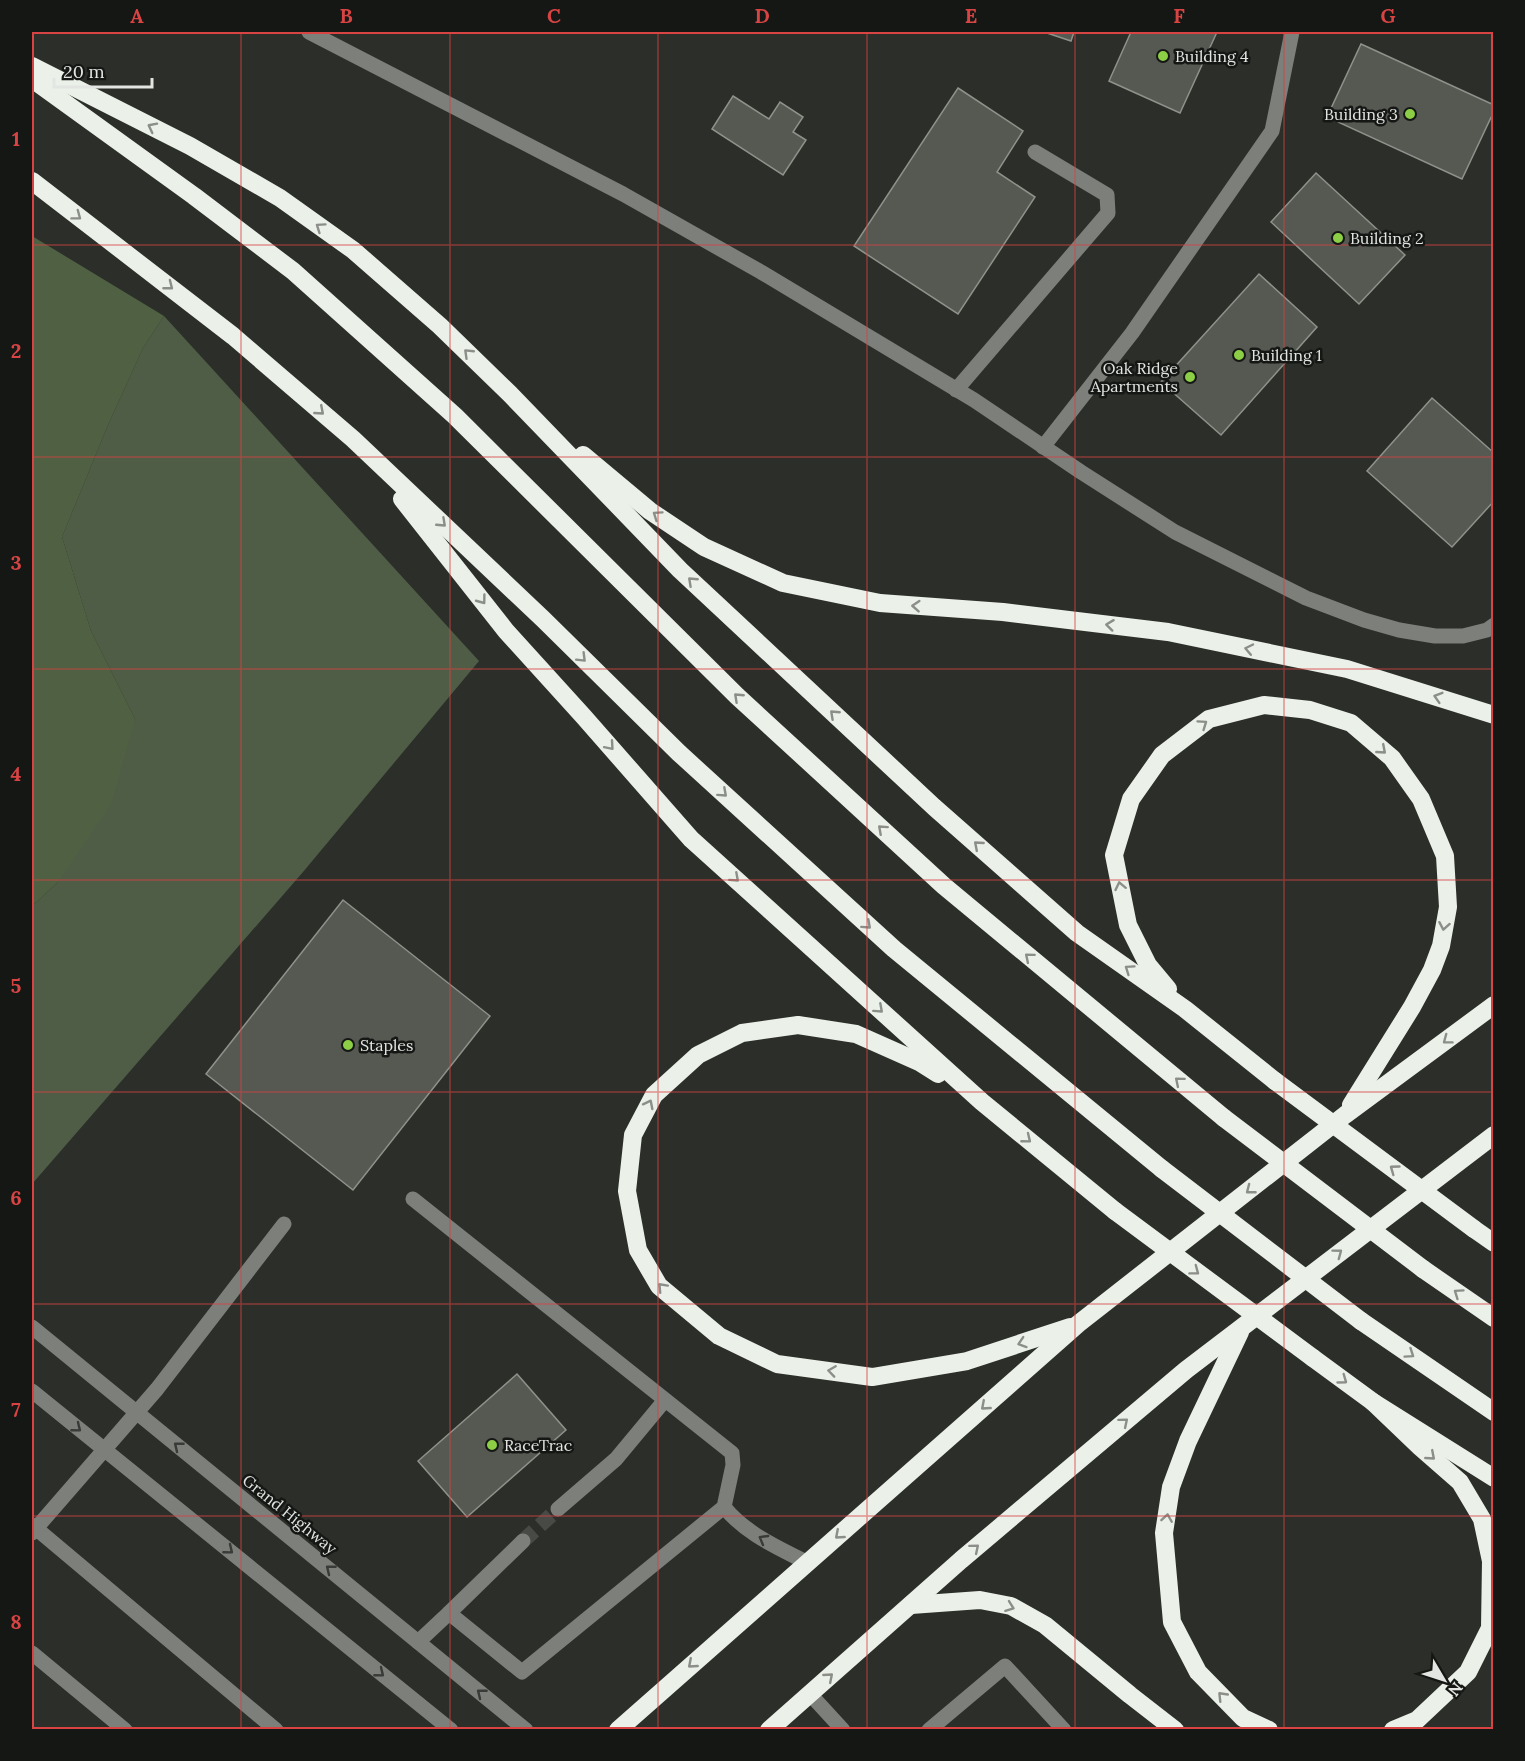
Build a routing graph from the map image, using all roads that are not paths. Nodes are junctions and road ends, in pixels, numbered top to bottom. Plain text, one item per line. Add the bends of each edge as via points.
1 (309, 32) edge
2 (1292, 32) edge
3 (32, 66) edge
4 (32, 79) edge
5 (1035, 152) dead end
6 (32, 181) edge
7 (956, 390) junction
8 (510, 394) junction
9 (353, 439) junction
10 (1043, 447) junction
11 (1490, 627) edge
12 (1494, 715) edge
13 (1494, 1005) edge
14 (1185, 1009) junction
15 (982, 1102) junction
16 (1345, 1115) junction
17 (1494, 1134) edge
18 (413, 1198) dead end
19 (284, 1224) dead end
20 (1494, 1243) edge
21 (1494, 1318) edge
22 (1078, 1324) junction
23 (32, 1326) edge
24 (1242, 1327) junction
25 (32, 1391) edge
26 (665, 1400) junction
27 (1373, 1402) junction
28 (1494, 1412) edge
29 (137, 1413) junction
30 (105, 1450) junction
31 (1494, 1478) edge
32 (723, 1507) junction
33 (558, 1509) tunnel mouth
34 (33, 1529) edge
35 (523, 1541) tunnel mouth
36 (808, 1563) junction
37 (910, 1605) junction
38 (449, 1613) junction
39 (418, 1642) junction
40 (32, 1653) edge
41 (810, 1694) junction
42 (125, 1730) edge
43 (276, 1730) edge
44 (451, 1730) edge
45 (526, 1730) edge
46 (618, 1730) edge
47 (769, 1730) edge
48 (843, 1730) edge
49 (929, 1730) edge
50 (1064, 1730) edge
51 (1175, 1730) edge
52 (1269, 1730) edge
53 (1393, 1730) edge

1 - 7 street via 623,194
2 - 10 street via 1272,131 1132,333
8 -> 3 highway via 353,250 280,198 190,146
21 -> 4 highway, bridge via 1224,1118 944,886 737,696 455,416 293,271
5 - 7 street via 1107,195 1108,213
6 -> 9 highway via 233,336
7 - 10 street
12 -> 8 highway via 1347,669 1168,632 1004,612 880,603 783,583 704,547 650,511
14 -> 8 highway via 1077,933 934,807 680,570
9 -> 15 highway via 506,631 692,839
9 -> 28 highway, bridge via 679,753 894,949 1162,1169 1361,1322
10 - 11 street via 1175,532 1306,598 1364,620 1435,636 1463,636
13 -> 16 highway
14 -> 16 highway via 1148,965 1128,925 1114,855 1131,799 1162,756 1209,719 1264,705 1310,710 1351,723 1392,758 1421,799 1445,856 1448,907 1432,970
20 -> 14 highway, bridge via 1275,1081
22 -> 15 highway via 967,1361 872,1377 777,1364 719,1336 659,1286 638,1250 627,1191 633,1136 654,1095 698,1055 742,1033 798,1025 856,1034 919,1062
15 -> 27 highway, bridge via 1115,1211
16 -> 22 highway
24 -> 17 highway
18 - 26 street
19 - 29 street
22 -> 36 highway
23 - 29 street, Grand Highway
37 -> 24 highway
52 -> 24 highway via 1243,1718 1198,1672 1172,1622 1164,1533 1171,1487 1185,1450
25 -> 30 street
26 - 32 street via 732,1453
26 - 33 street via 616,1459
27 - 31 highway
27 -> 53 highway via 1460,1482 1482,1518 1491,1561 1490,1628 1468,1672 1417,1720
29 - 30 street
39 -> 29 street, Grand Highway
30 - 34 street
30 -> 44 street
36 -> 32 street via 737,1523
32 - 38 street via 522,1672
34 - 43 street
35 - 38 street
36 -> 46 highway
41 -> 37 highway
37 -> 51 highway via 980,1600 1011,1606 1045,1625
38 - 39 street
45 -> 39 street, Grand Highway
40 - 42 street
41 - 47 highway
41 - 48 street
49 - 50 street via 1005,1666

